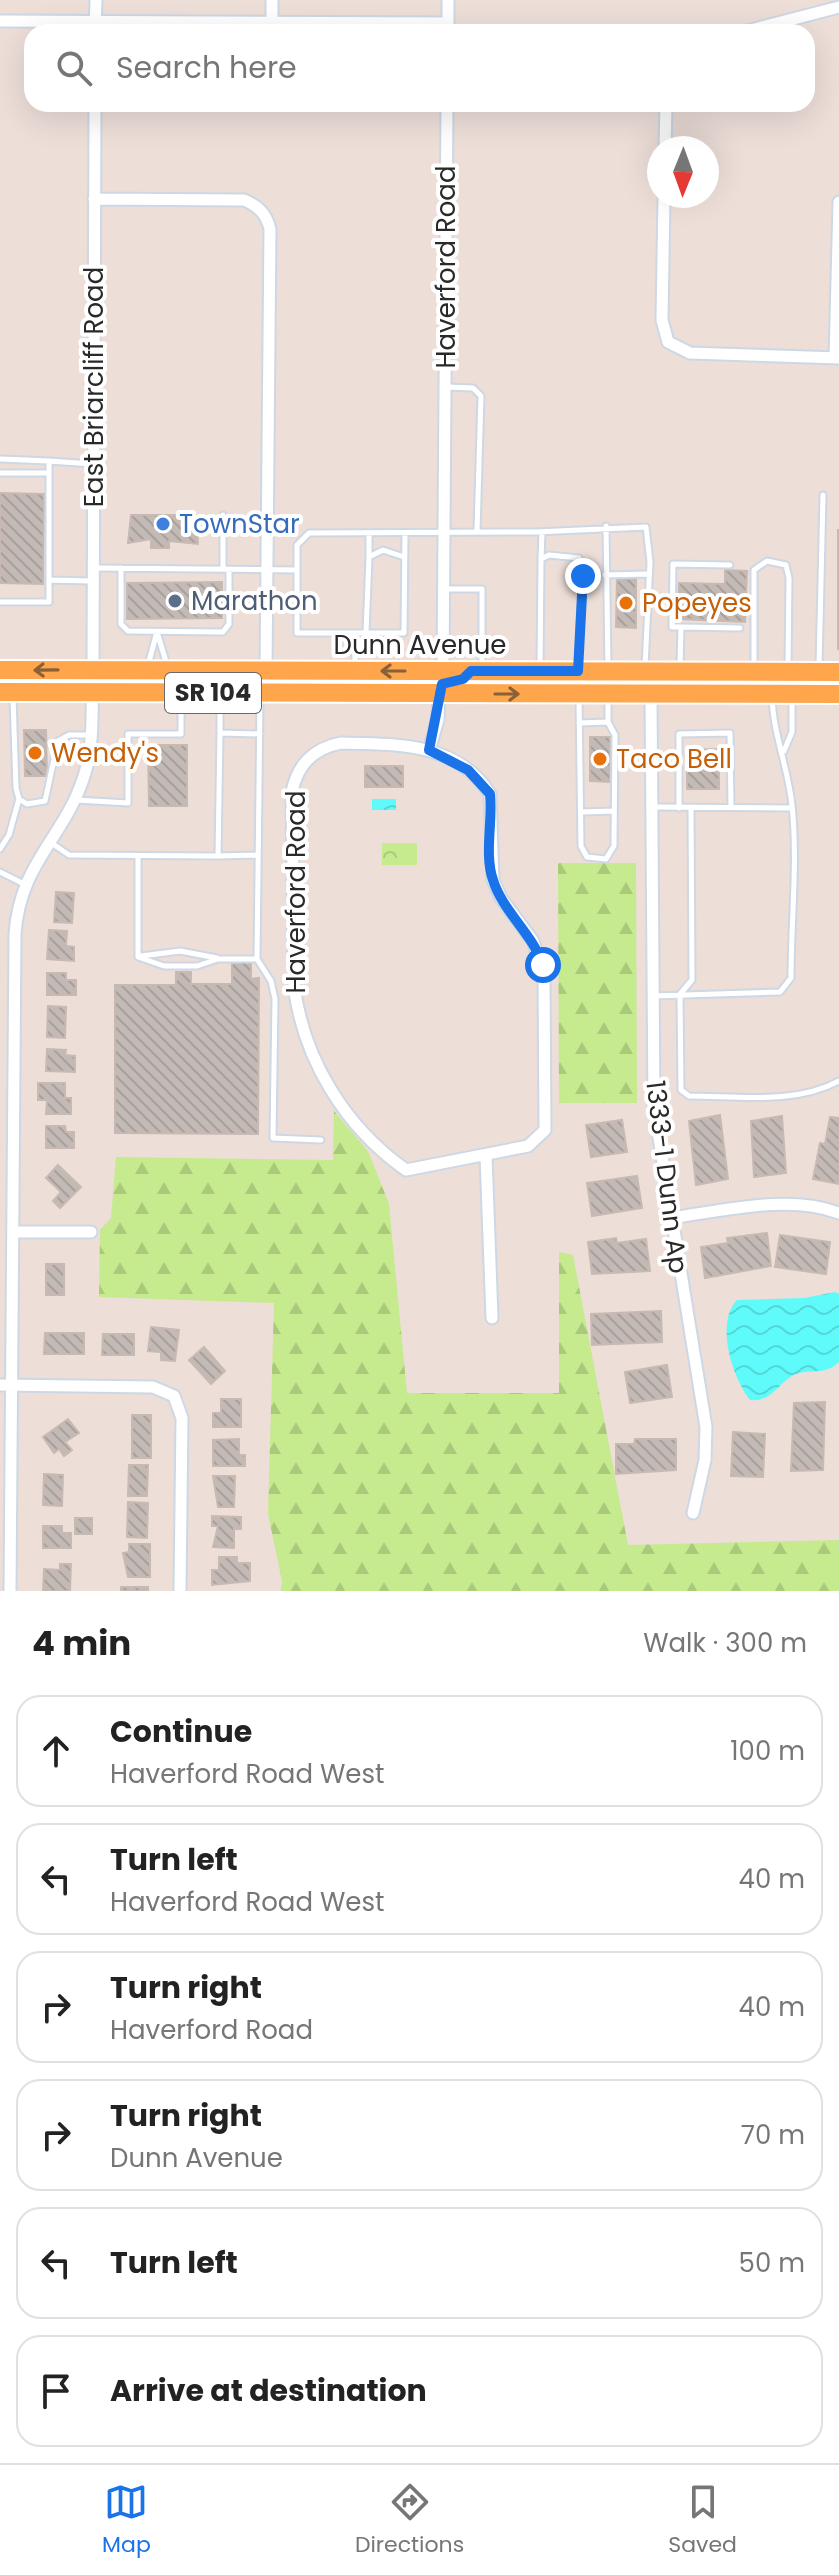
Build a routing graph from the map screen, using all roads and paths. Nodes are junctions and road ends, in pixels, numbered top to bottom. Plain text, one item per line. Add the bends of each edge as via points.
1 (96, 0) edge
2 (272, 0) edge
3 (448, 0) edge
4 (839, 7) edge
5 (0, 21) edge
6 (272, 23) junction
7 (57, 24) edge
8 (95, 24) edge
9 (213, 24) edge
10 (307, 24) edge
11 (448, 24) edge
12 (774, 24) edge
13 (95, 112) edge
14 (447, 112) edge
15 (666, 112) edge
16 (665, 136) edge
17 (94, 199) junction
18 (839, 202) edge
19 (664, 208) edge
20 (837, 358) edge
21 (445, 387) junction
22 (0, 459) edge
23 (49, 461) junction
24 (94, 464) junction
25 (0, 473) edge
26 (49, 473) junction
27 (823, 495) dead end
28 (223, 515) dead end
29 (606, 526) junction
30 (477, 532) junction
31 (542, 532) junction
32 (369, 533) junction
33 (405, 533) junction
34 (444, 533) junction
35 (369, 557) junction
36 (405, 557) junction
37 (541, 559) junction
38 (730, 565) dead end
39 (121, 568) junction
40 (226, 570) junction
41 (267, 570) junction
42 (297, 570) junction
43 (93, 574) junction
44 (647, 574) junction
45 (605, 575) junction
46 (49, 580) junction
47 (444, 589) junction
48 (0, 602) edge
49 (681, 627) junction
50 (740, 628) dead end
51 (157, 632) junction
52 (355, 633) junction
53 (366, 633) junction
54 (93, 669) junction
55 (0, 670) edge
56 (148, 670) junction
57 (168, 670) junction
58 (266, 670) junction
59 (355, 670) junction
60 (443, 671) junction
61 (476, 671) junction
62 (540, 671) junction
63 (578, 671) junction
64 (608, 671) junction
65 (645, 671) junction
66 (688, 672) junction
67 (754, 672) junction
68 (788, 672) junction
69 (819, 672) junction
70 (839, 672) edge
71 (7, 692) edge
72 (91, 693) junction
73 (181, 693) junction
74 (220, 693) junction
75 (260, 693) junction
76 (579, 693) junction
77 (608, 693) junction
78 (401, 694) junction
79 (439, 694) junction
80 (651, 694) junction
81 (772, 694) junction
82 (792, 694) junction
83 (839, 694) edge
84 (608, 722) junction
85 (579, 723) junction
86 (220, 733) junction
87 (260, 734) junction
88 (89, 735) junction
89 (429, 750) junction
90 (784, 752) junction
91 (19, 799) junction
92 (75, 799) junction
93 (652, 807) junction
94 (679, 808) junction
95 (691, 808) junction
96 (731, 808) junction
97 (792, 808) junction
98 (614, 811) junction
99 (581, 812) junction
100 (50, 842) junction
101 (0, 849) edge
102 (258, 855) junction
103 (138, 856) junction
104 (218, 856) junction
105 (0, 872) edge
106 (24, 884) junction
107 (138, 957) junction
108 (218, 959) junction
109 (257, 959) junction
110 (680, 994) junction
111 (652, 996) junction
112 (839, 1081) edge
113 (321, 1140) dead end
114 (486, 1156) junction
115 (839, 1213) edge
116 (670, 1218) junction
117 (13, 1232) junction
118 (91, 1232) dead end
119 (492, 1318) dead end
120 (6, 1385) edge
121 (693, 1513) dead end
122 (10, 1591) edge
123 (180, 1591) edge

1 - 8 street
2 - 6 street
3 - 11 street
4 - 12 street
5 - 7 street
6 - 9 street
6 - 10 street
13 - 17 street, East Briarcliff Road
14 - 21 street, Haverford Road
15 - 16 street
17 - 24 street, East Briarcliff Road
17 - 41 street via 244,200 267,219
18 - 20 street
19 - 20 street via 662,320 668,342 690,353
21 - 30 lane via 473,388 481,396
21 - 34 street, Haverford Road
22 - 23 lane
23 - 24 lane
23 - 26 lane
24 - 43 street, East Briarcliff Road
25 - 26 lane
26 - 46 lane
27 - 69 lane
28 - 40 lane
29 - 31 lane
29 - 44 lane via 646,527
29 - 45 lane
30 - 31 lane
30 - 34 lane
31 - 37 lane
32 - 33 lane
32 - 35 lane
32 - 42 lane via 309,533 297,545
33 - 34 lane
33 - 36 lane
34 - 47 street, Haverford Road
35 - 36 lane via 383,550
35 - 53 lane
36 - 53 lane via 404,633
37 - 62 lane
37 - 63 lane via 579,558 583,576
38 - 49 lane via 673,564 672,627
39 - 40 lane
39 - 43 lane
39 - 51 lane via 121,624 128,631
40 - 41 lane
40 - 51 lane via 229,624 223,632
41 - 42 lane
41 - 58 street
42 - 52 lane via 297,633
43 - 46 lane
43 - 54 street, East Briarcliff Road
44 - 45 lane
44 - 65 lane
45 - 64 lane
46 - 48 lane via 49,602
47 - 60 street, Haverford Road
47 - 61 lane via 482,589
49 - 50 lane
49 - 66 lane
51 - 56 lane
51 - 57 lane
52 - 53 lane
52 - 59 lane
54 -> 55 main road, Dunn Avenue / SR 104
54 - 56 main road, Dunn Avenue / SR 104
54 - 72 street, East Briarcliff Road
56 - 57 main road, Dunn Avenue / SR 104
57 - 58 main road, Dunn Avenue / SR 104
58 - 59 main road, Dunn Avenue / SR 104
60 -> 59 main road, Dunn Avenue / SR 104
60 - 61 main road, Dunn Avenue / SR 104
60 - 78 main road via 437,679 410,685
61 - 62 main road, Dunn Avenue / SR 104
61 - 79 main road via 442,684
62 - 63 main road, Dunn Avenue / SR 104
63 - 64 main road, Dunn Avenue / SR 104
64 - 65 main road, Dunn Avenue / SR 104
65 - 66 main road, Dunn Avenue / SR 104
66 - 67 main road, Dunn Avenue / SR 104
66 - 80 main road via 687,680 659,686
67 - 68 main road, Dunn Avenue / SR 104
67 - 68 lane via 754,570 767,561 786,565 789,578
68 - 69 main road, Dunn Avenue / SR 104
69 - 70 main road, Dunn Avenue / SR 104
71 - 72 main road, Dunn Avenue / SR 104
71 - 91 lane
72 - 73 main road, Dunn Avenue / SR 104
72 - 88 street, East Briarcliff Road
73 - 74 main road, Dunn Avenue / SR 104
73 - 92 lane via 181,734 128,734 128,803
74 - 75 main road, Dunn Avenue / SR 104
74 - 86 lane
75 - 78 main road, Dunn Avenue / SR 104
75 - 87 lane
76 - 77 main road, Dunn Avenue / SR 104
79 -> 76 main road, Dunn Avenue / SR 104
76 - 85 lane
77 - 80 main road, Dunn Avenue / SR 104
77 - 84 lane
78 - 79 main road, Dunn Avenue / SR 104
79 - 89 street
80 - 81 main road, Dunn Avenue / SR 104
80 - 93 street, 1333-1 Dunn Ap
81 - 82 main road, Dunn Avenue / SR 104
81 - 90 lane via 774,733
82 - 83 main road, Dunn Avenue / SR 104
82 - 90 lane via 792,732
84 - 85 lane
84 - 98 lane via 615,735
85 - 99 lane
86 - 87 lane
86 - 104 lane
87 - 102 lane
88 - 91 lane via 69,735 55,745 45,801 35,805
88 - 92 street, East Briarcliff Road via 85,773
89 - 114 street, Haverford Road via 468,770 490,794 493,880 533,941 544,974 545,1130 528,1146
89 - 114 street, Haverford Road via 410,744 341,743 309,757 300,768 292,792 297,1009 326,1085 392,1160 406,1170 418,1170
90 - 97 lane
91 - 101 lane
92 - 100 street, East Briarcliff Road
93 - 94 lane
93 - 111 street, 1333-1 Dunn Ap
94 - 95 lane
94 - 96 lane via 679,734 730,733
95 - 96 lane
95 - 110 lane via 692,980
96 - 97 lane
97 - 110 lane via 791,978 780,992
98 - 99 lane
98 - 99 lane via 614,846 606,859 596,860 583,852
100 - 103 lane via 69,855
100 - 106 street, East Briarcliff Road
102 - 104 lane
102 - 109 lane
103 - 104 lane
103 - 107 lane
105 - 106 lane
106 - 117 street via 15,934
107 - 108 lane via 180,951
107 - 108 lane via 164,966 197,966
108 - 109 lane
109 - 113 lane via 275,999 273,1138
110 - 111 lane
110 - 112 lane via 680,1079 681,1090 689,1096 809,1094
111 - 116 street, 1333-1 Dunn Ap via 654,1107
114 - 119 street
115 - 116 street via 795,1205
116 - 121 street, 1333-1 Dunn Ap via 706,1427
117 - 118 street
117 - 120 street
120 - 122 street
120 - 123 street via 153,1387 174,1396 182,1418

